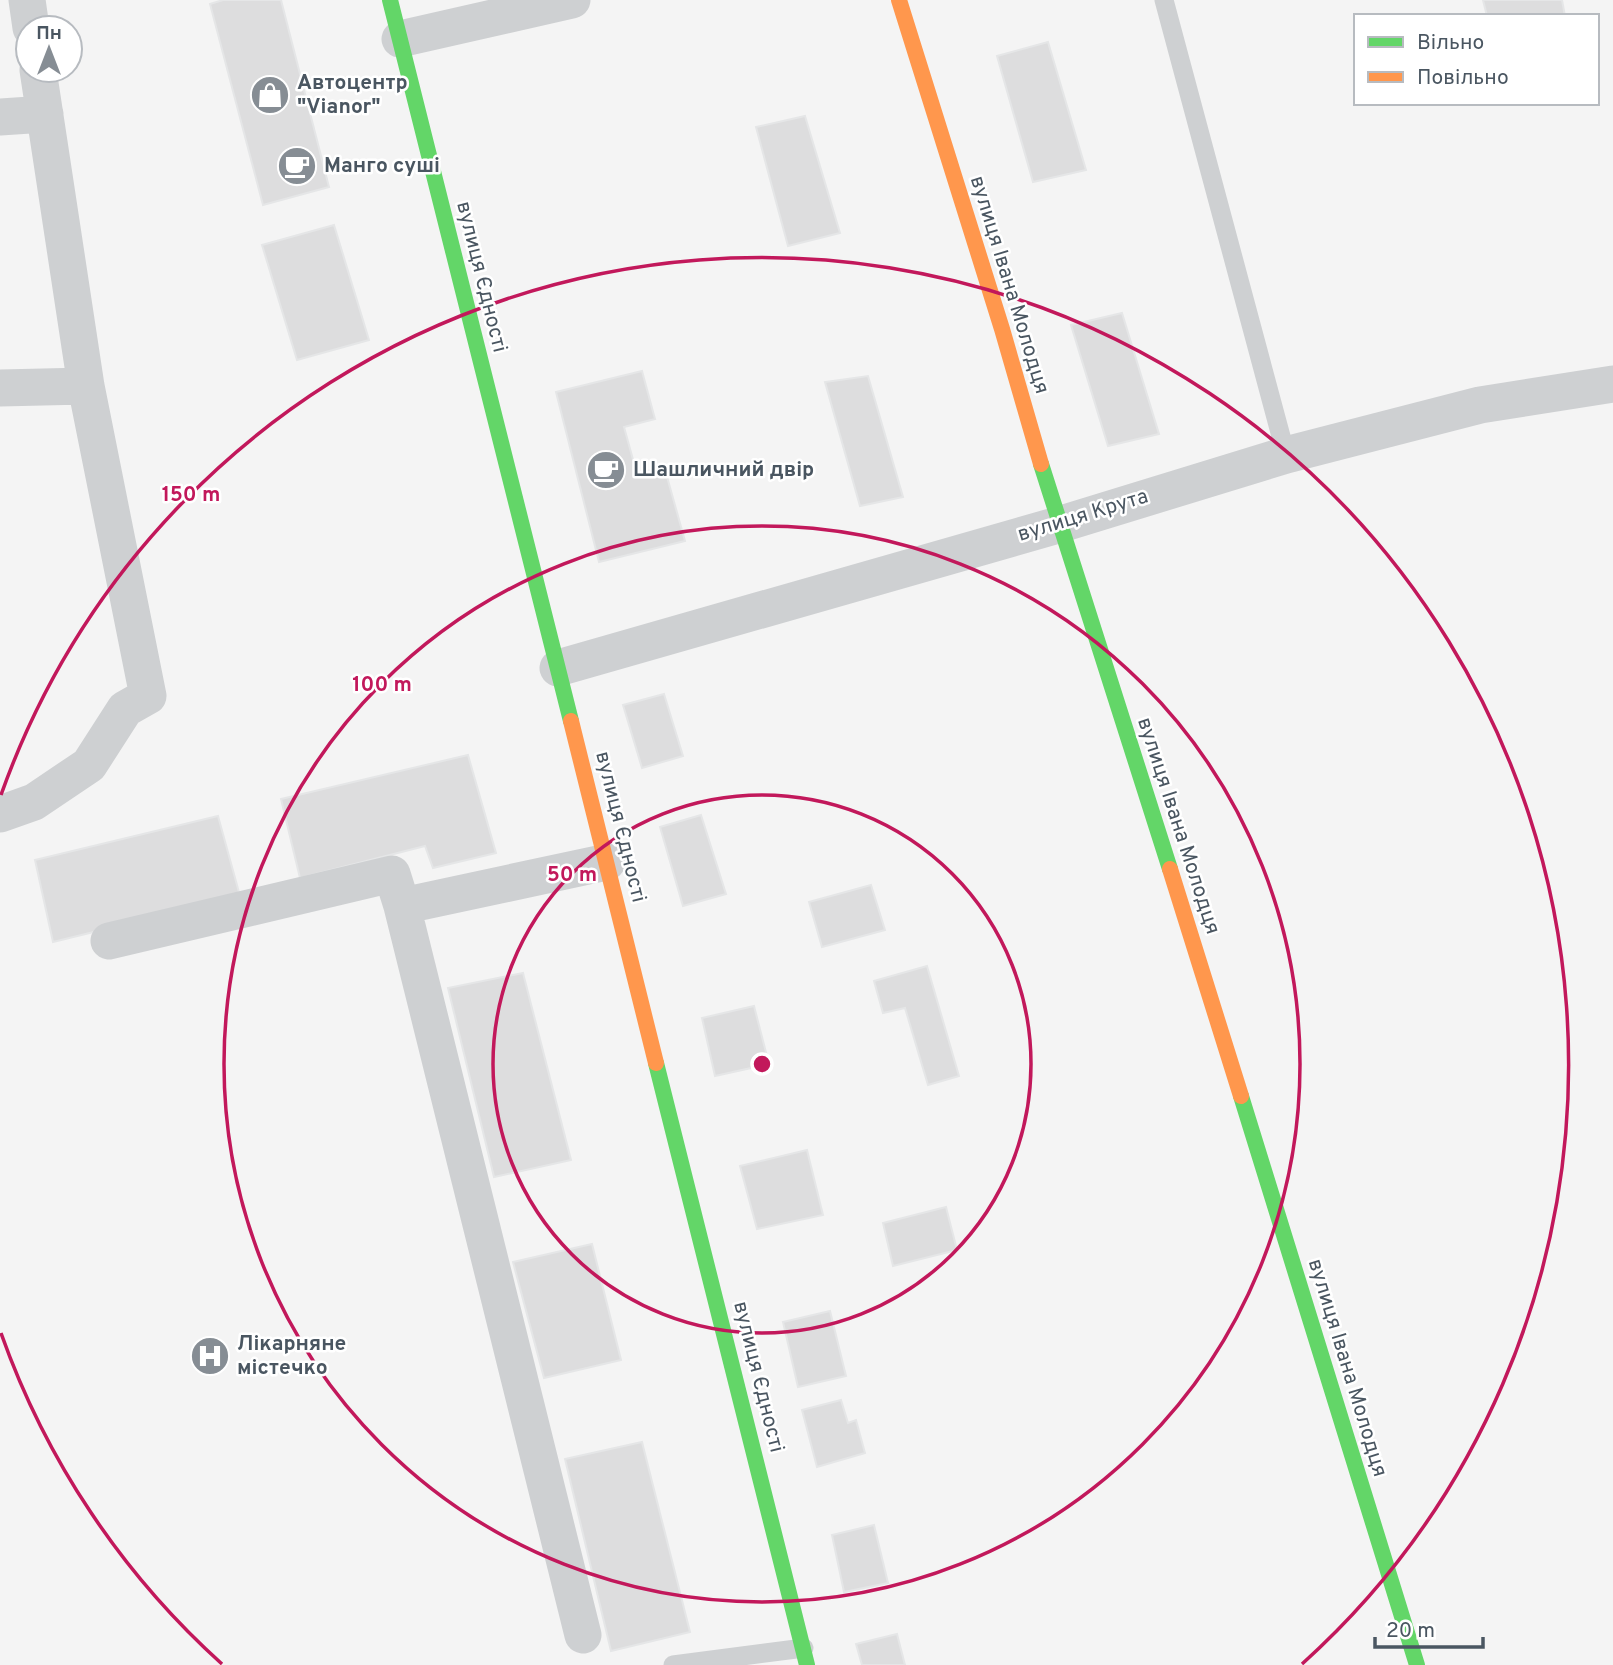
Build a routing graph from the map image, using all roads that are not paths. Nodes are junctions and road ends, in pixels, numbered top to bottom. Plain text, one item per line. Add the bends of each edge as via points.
1 (390, 0) edge
2 (572, 0) edge
3 (899, 0) edge
4 (1164, 0) edge
5 (400, 39) junction
6 (40, 84) edge
7 (45, 114) junction
8 (0, 117) edge
9 (1613, 384) edge
10 (86, 386) junction
11 (0, 387) edge
12 (1286, 455) junction
13 (1058, 525) junction
14 (558, 668) junction
15 (0, 814) edge
16 (607, 862) junction
17 (402, 906) junction
18 (109, 941) dead end
19 (583, 1635) dead end
20 (805, 1656) edge
21 (673, 1665) edge
22 (1417, 1665) edge

1 - 5 street, вулиця Єдності
2 - 5 street
3 - 13 street, вулиця Івана Молодця
4 - 12 lane
5 - 14 street, вулиця Єдності
6 - 7 street
7 - 8 street
7 - 10 street
9 - 12 street, вулиця Крута via 1480,405
10 - 11 street
10 - 15 street via 148,696 125,709 89,765 34,802
12 - 13 street, вулиця Крута
13 - 14 street, вулиця Крута
13 - 22 street, вулиця Івана Молодця via 1159,833
14 - 16 street, вулиця Єдності
16 - 17 street
16 - 20 street, вулиця Єдності
17 - 18 street via 392,873
17 - 19 street
20 - 21 lane

